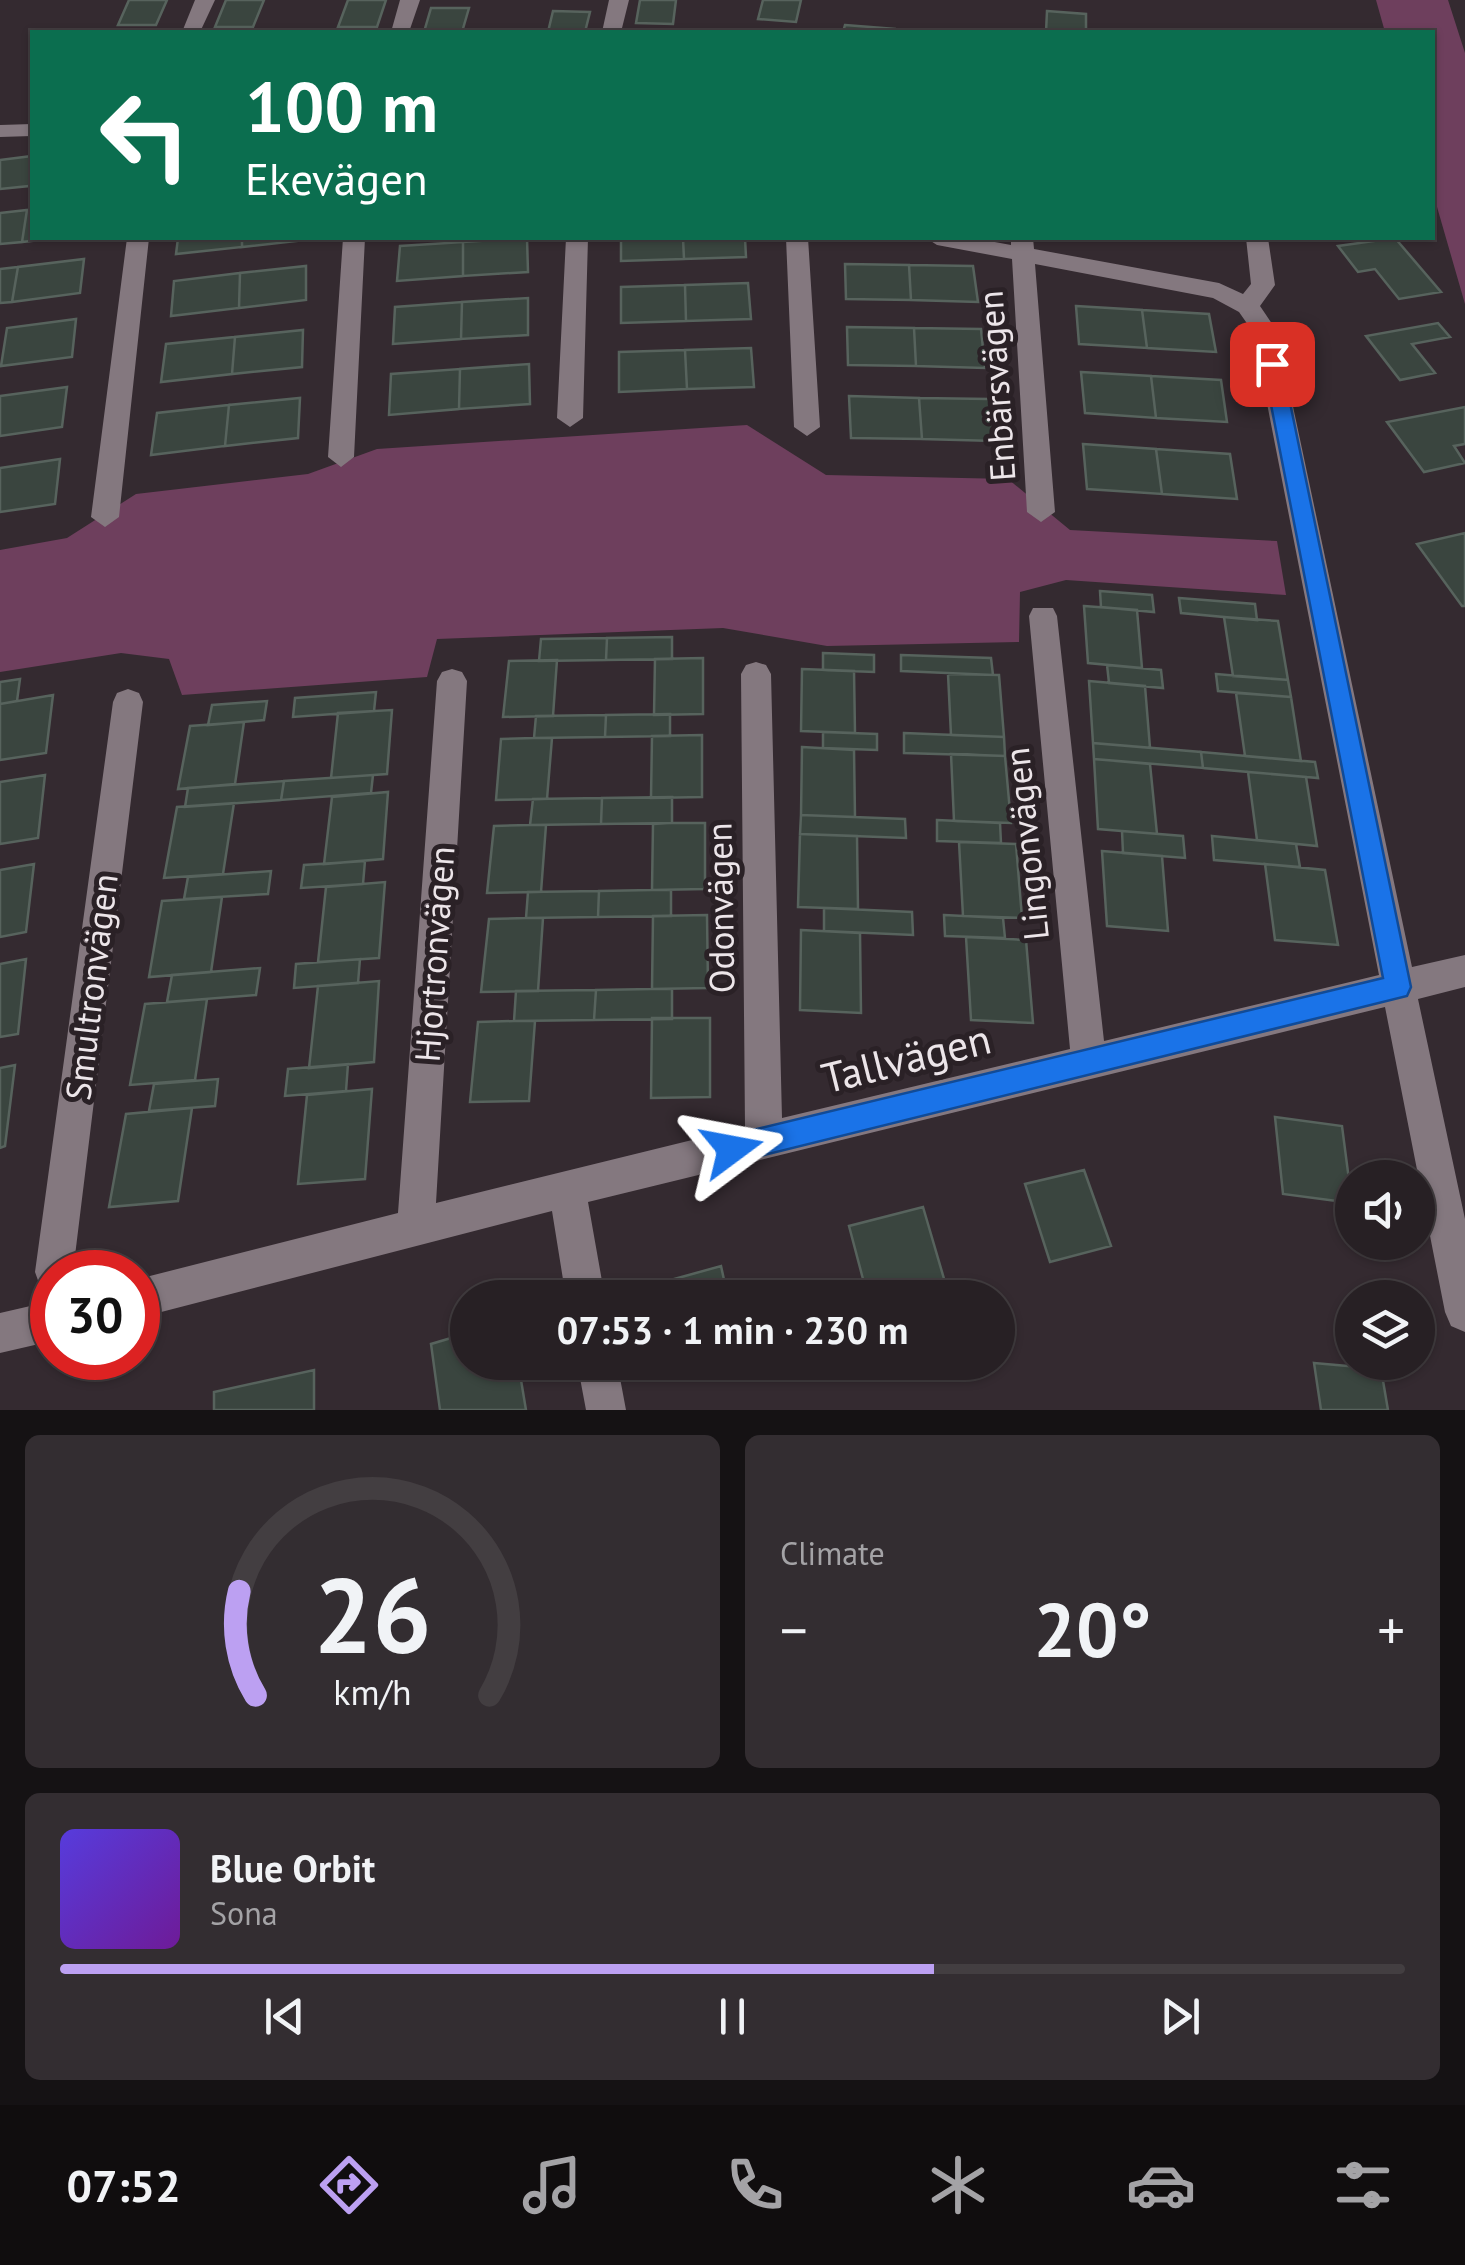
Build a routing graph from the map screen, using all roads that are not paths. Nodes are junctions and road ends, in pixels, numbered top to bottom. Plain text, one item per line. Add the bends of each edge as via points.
1 (204, 0) edge
2 (410, 0) edge
3 (619, 0) edge
4 (192, 30) edge
5 (401, 30) edge
6 (612, 30) edge
7 (30, 130) edge
8 (0, 131) edge
9 (138, 240) edge
10 (354, 240) edge
11 (577, 240) edge
12 (797, 240) edge
13 (958, 240) edge
14 (1256, 240) edge
15 (1022, 246) edge
16 (1247, 306) junction
17 (570, 418) dead end
18 (807, 427) dead end
19 (341, 457) dead end
20 (1040, 512) dead end
21 (105, 518) dead end
22 (1043, 616) dead end
23 (756, 674) dead end
24 (452, 681) dead end
25 (128, 702) dead end
26 (1465, 971) edge
27 (1398, 987) junction
28 (1089, 1063) junction
29 (764, 1141) junction
30 (567, 1188) junction
31 (416, 1227) junction
32 (57, 1250) edge
33 (583, 1280) edge
34 (160, 1293) edge
35 (1465, 1312) edge
36 (30, 1327) edge
37 (0, 1334) edge
38 (601, 1380) edge
39 (606, 1410) edge

1 - 4 street
2 - 5 street
3 - 6 street
7 - 8 street
9 - 21 street
10 - 19 street
11 - 17 street
12 - 18 street
13 - 15 street
14 - 16 street via 1263,285
15 - 16 street via 1219,291
15 - 20 street, Enbärsvägen
16 - 27 street via 1265,330
22 - 28 street, Lingonvägen
23 - 29 street, Odonvägen
24 - 31 street, Hjortronvägen
25 - 32 street, Smultronvägen
26 - 27 street, Tallvägen
27 - 28 street, Tallvägen
27 - 35 street
28 - 29 street, Tallvägen
29 - 30 street, Tallvägen
30 - 31 street, Tallvägen
30 - 33 street
31 - 34 street, Tallvägen
36 - 37 street
38 - 39 street

